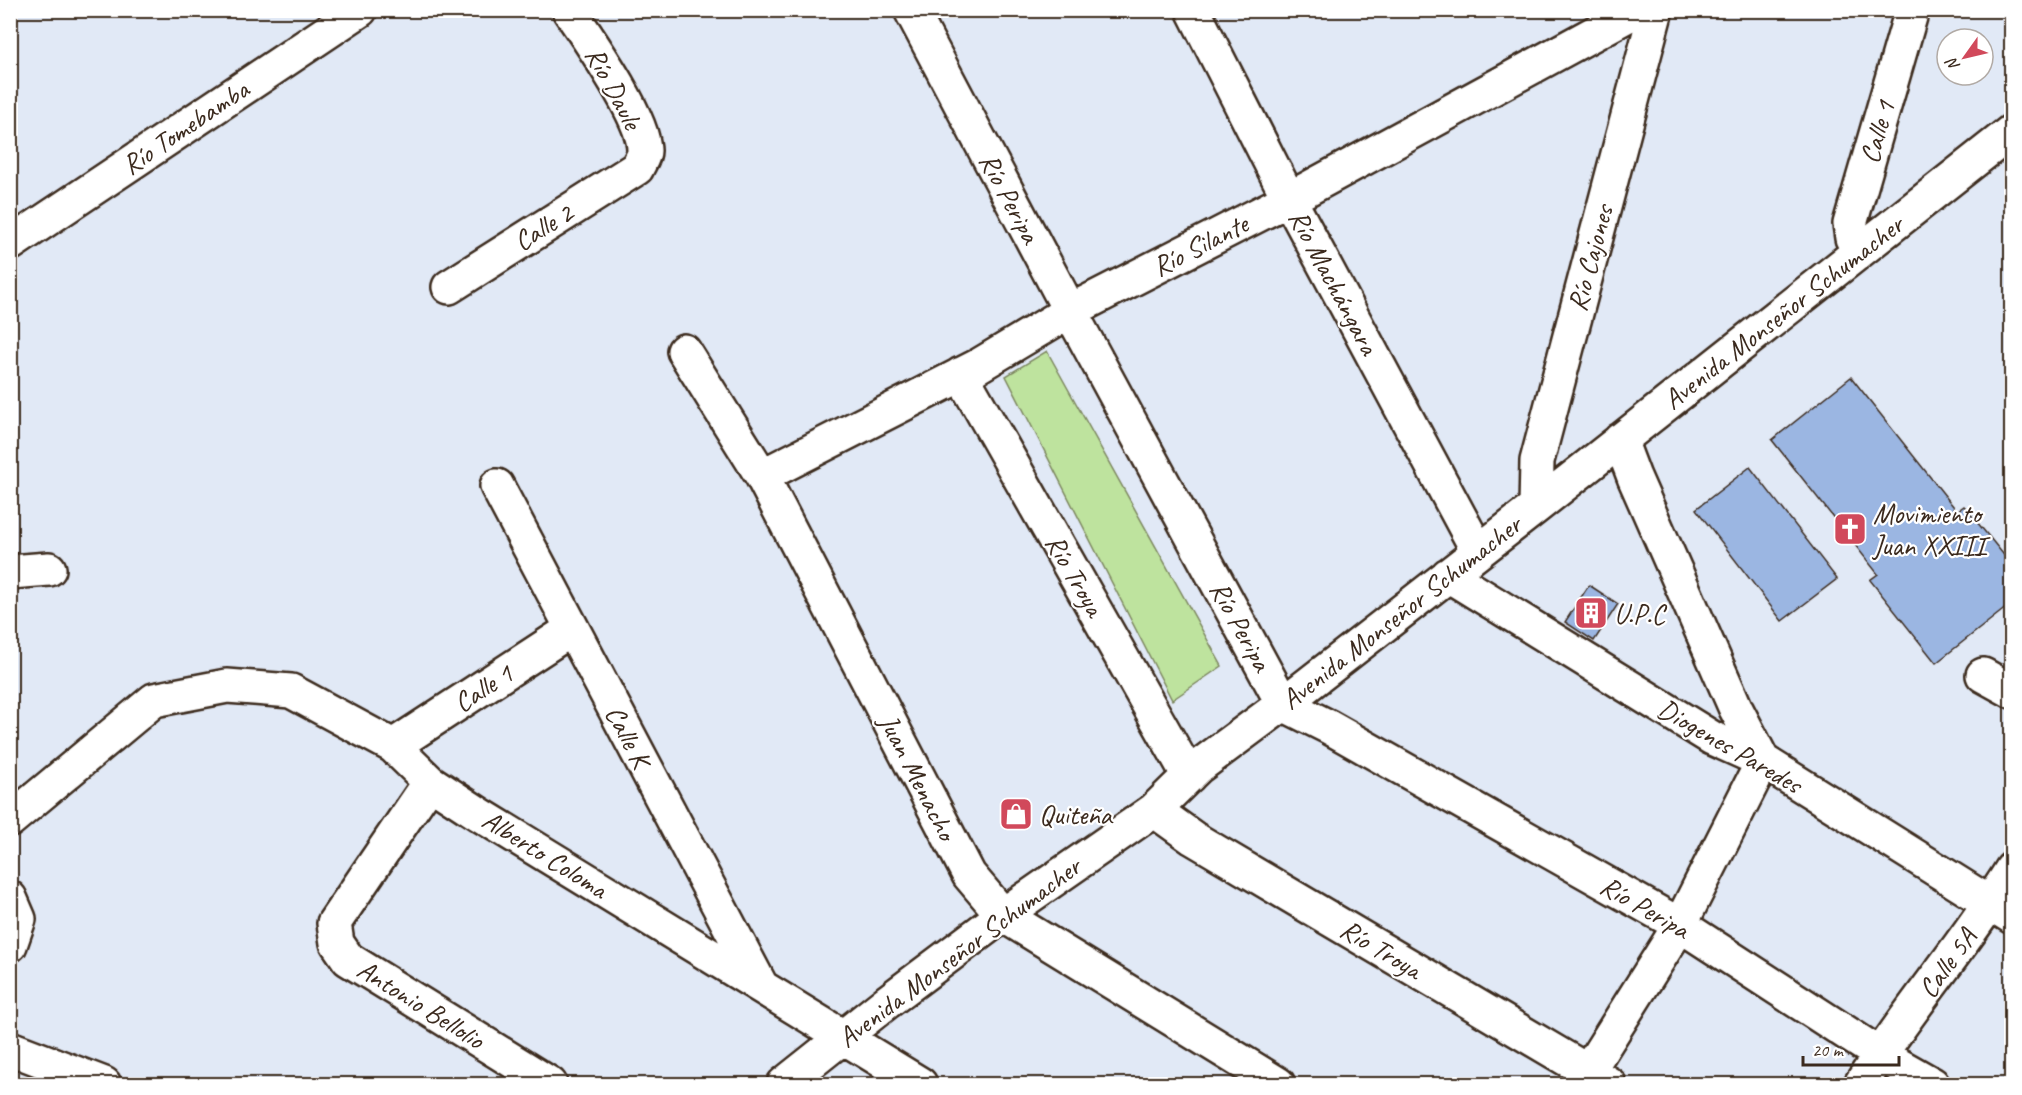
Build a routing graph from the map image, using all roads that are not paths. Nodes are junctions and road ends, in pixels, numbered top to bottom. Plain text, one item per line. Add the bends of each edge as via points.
1 (360, 10) edge
2 (569, 10) edge
3 (911, 10) edge
4 (1193, 10) edge
5 (1636, 10) edge
6 (1656, 10) edge
7 (1912, 10) edge
8 (2012, 131) edge
9 (637, 168) joint
10 (1289, 199) junction
11 (10, 244) edge
12 (1860, 251) junction
13 (449, 287) dead end
14 (1070, 311) junction
15 (684, 351) dead end
16 (961, 374) junction
17 (1620, 440) junction
18 (762, 476) junction
19 (497, 486) dead end
20 (1536, 507) junction
21 (1478, 551) junction
22 (48, 569) dead end
23 (10, 572) edge
24 (1448, 575) junction
25 (572, 629) junction
26 (1983, 675) dead end
27 (2012, 692) edge
28 (1283, 704) junction
29 (393, 746) junction
30 (1762, 761) junction
31 (1189, 776) junction
32 (430, 782) junction
33 (1154, 810) junction
34 (10, 820) edge
35 (2012, 869) edge
36 (10, 898) edge
37 (2001, 911) edge
38 (1003, 915) junction
39 (1680, 925) junction
40 (10, 945) edge
41 (760, 986) junction
42 (842, 1038) junction
43 (10, 1048) edge
44 (1879, 1054) junction
45 (1593, 1080) edge
46 (104, 1084) edge
47 (550, 1084) edge
48 (784, 1084) edge
49 (921, 1084) edge
50 (1278, 1084) edge
51 (1861, 1084) edge
52 (1932, 1084) edge

1 - 11 street, Río Tomebamba
2 - 9 street, Río Daule via 601,57 640,130 644,153
3 - 14 street, Río Peripa
4 - 10 street, Río Machángara
5 - 10 street, Río Silante
6 - 20 street, Río Cajones via 1537,461
7 - 12 street, Calle 1 via 1850,224
8 - 12 street, Avenida Monseñor Schumacher
9 - 13 street, Calle 2
10 - 14 street, Río Silante
10 - 21 street, Río Machángara
12 - 17 street, Avenida Monseñor Schumacher
14 - 16 street, Río Silante
14 - 28 street, Río Peripa
15 - 18 street, Juan Menacho
16 - 18 street, Río Silante
16 - 31 street, Río Troya
17 - 20 street, Avenida Monseñor Schumacher
17 - 30 street
18 - 38 street, Juan Menacho via 969,875
19 - 25 street, Calle K
20 - 21 street, Avenida Monseñor Schumacher
21 - 24 street, Avenida Monseñor Schumacher
22 - 23 street
24 - 28 street, Avenida Monseñor Schumacher
24 - 30 street, Diogenes Paredes via 1712,738
25 - 29 street, Calle 1
25 - 41 street, Calle K
26 - 27 street
28 - 31 street, Avenida Monseñor Schumacher
28 - 39 street, Río Peripa
29 - 32 street, Alberto Coloma
29 - 34 street, Alberto Coloma via 291,691 227,686 154,700
30 - 37 street, Diogenes Paredes
30 - 39 street
31 - 33 street, Avenida Monseñor Schumacher
32 - 41 street, Alberto Coloma
32 - 47 street, Antonio Bellolio via 334,923 338,944 348,959
33 - 38 street, Avenida Monseñor Schumacher
33 - 45 street, Río Troya via 1193,838
35 - 37 street, Calle 5A
36 - 40 street via 19,919
37 - 44 street, Calle 5A
38 - 42 street, Avenida Monseñor Schumacher
38 - 50 street, Juan Menacho
39 - 44 street, Río Peripa
39 - 45 street
41 - 42 street, Alberto Coloma
42 - 48 street, Avenida Monseñor Schumacher
42 - 49 street, Alberto Coloma
43 - 46 street
44 - 51 street, Calle 5A
44 - 52 street, Río Peripa

